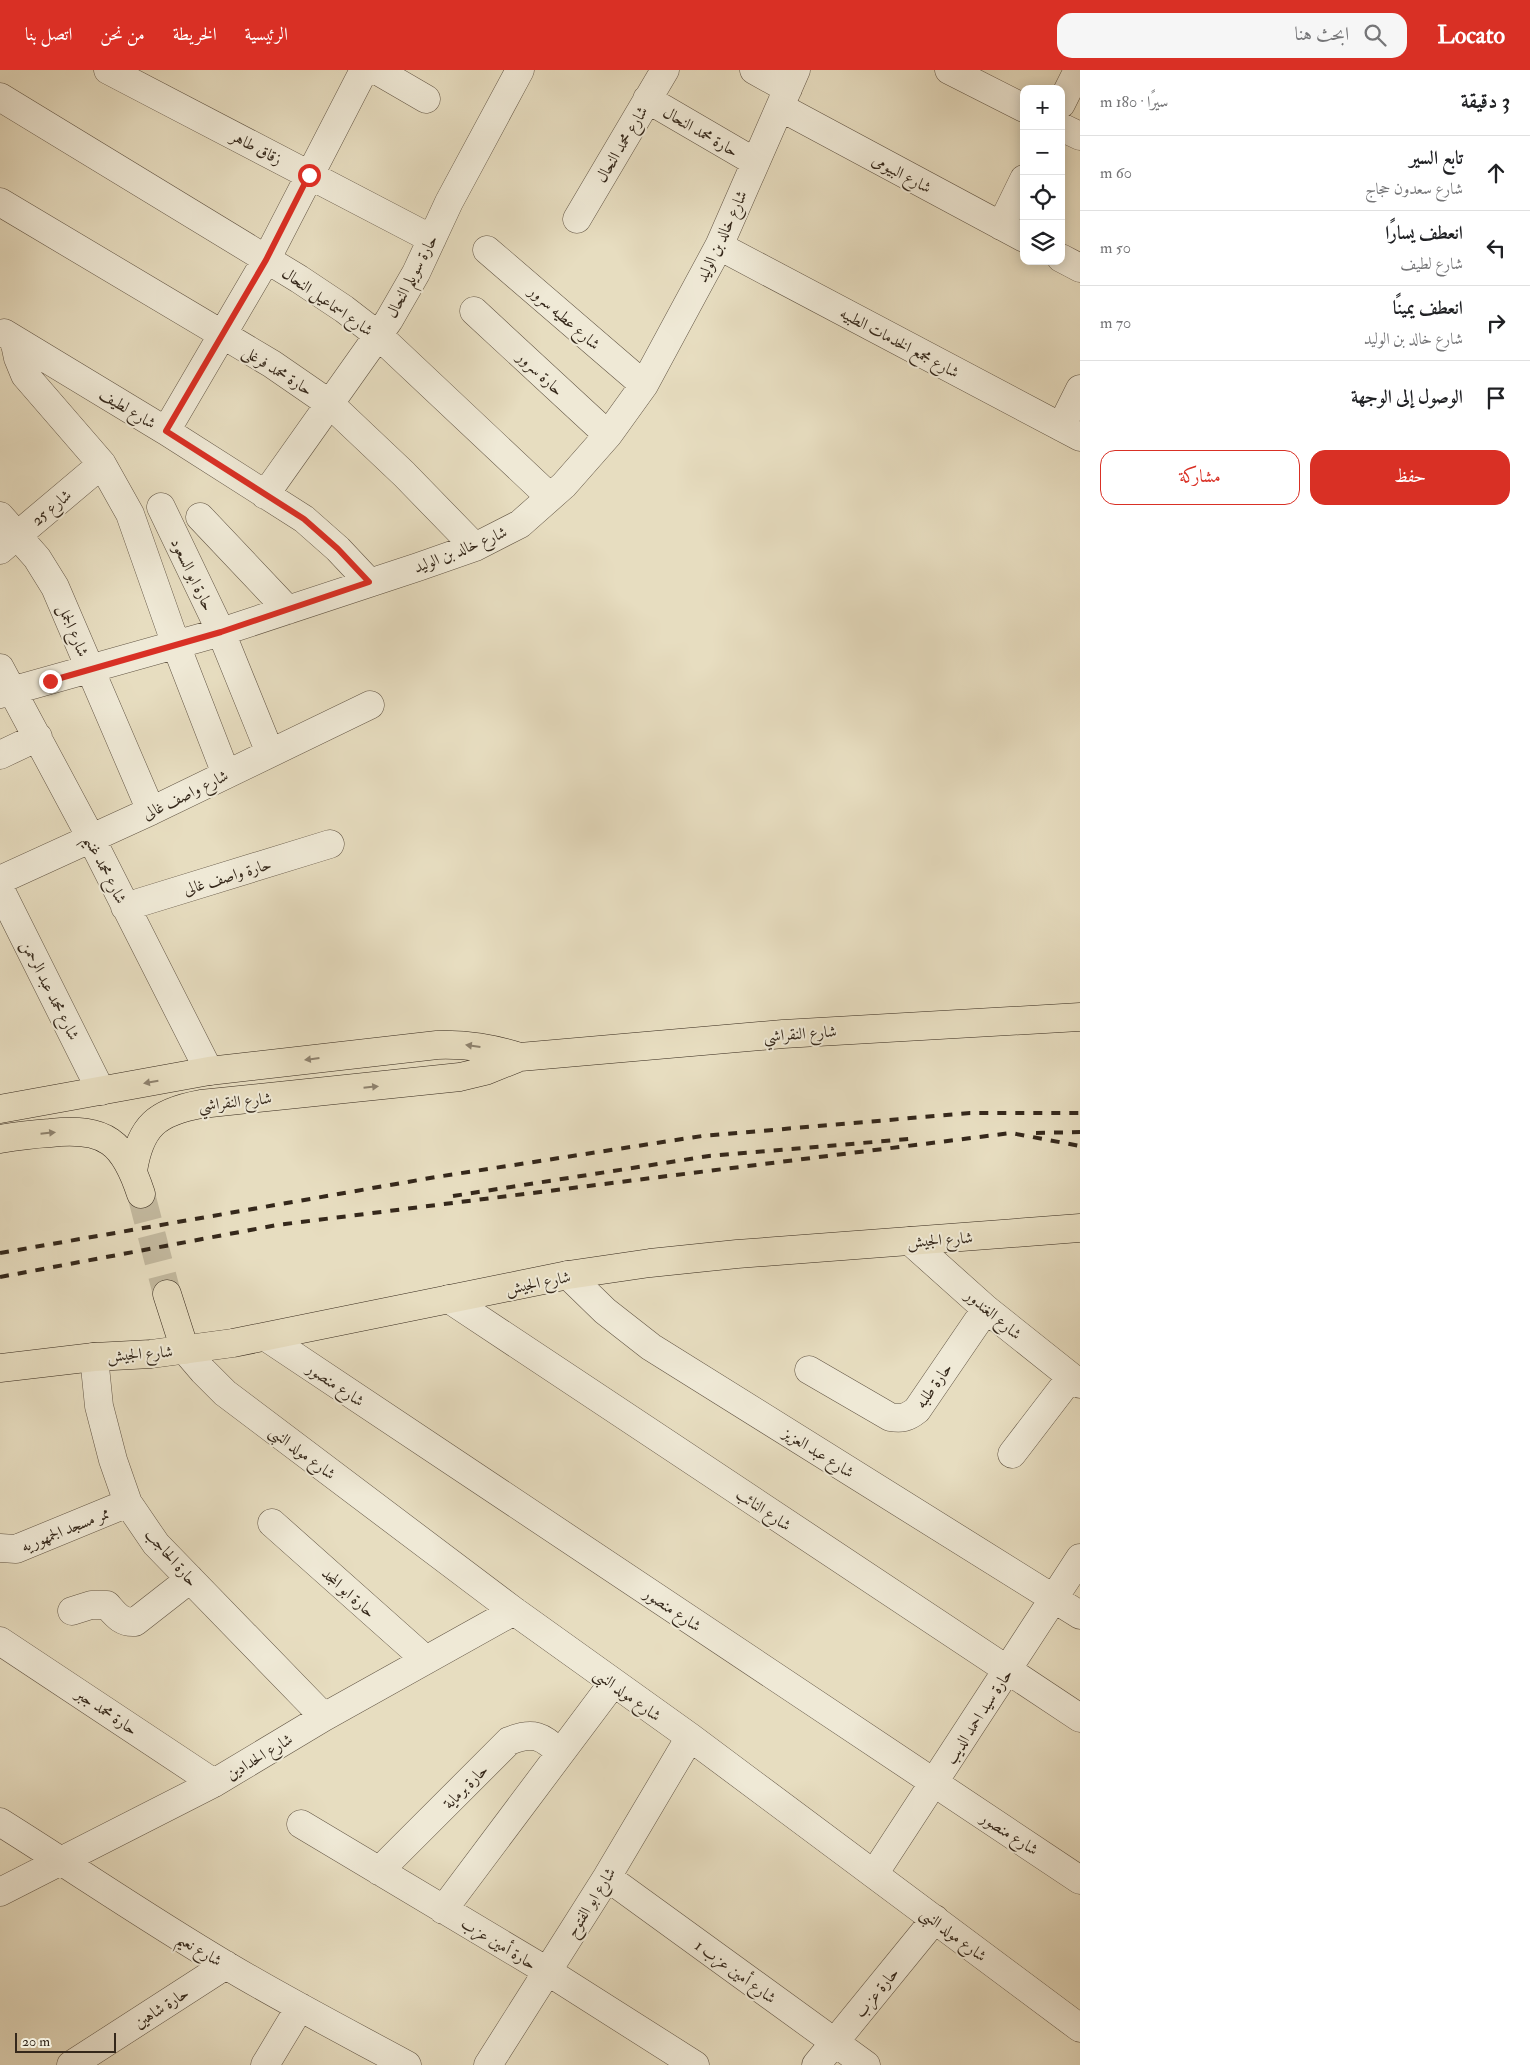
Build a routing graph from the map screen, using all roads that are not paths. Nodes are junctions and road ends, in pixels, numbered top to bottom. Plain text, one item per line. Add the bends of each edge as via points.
1 (108, 70) edge
2 (364, 70) edge
3 (376, 70) edge
4 (520, 70) edge
5 (665, 70) edge
6 (754, 70) edge
7 (949, 70) edge
8 (1078, 70) edge
9 (788, 89) edge
10 (1065, 96) edge
11 (0, 97) edge
12 (426, 99) dead end
13 (648, 100) junction
14 (1020, 106) edge
15 (1065, 129) edge
16 (1080, 136) edge
17 (755, 162) junction
18 (309, 175) junction
19 (1020, 197) edge
20 (0, 202) edge
21 (577, 219) dead end
22 (1012, 232) edge
23 (432, 239) junction
24 (719, 246) junction
25 (487, 250) dead end
26 (266, 260) junction
27 (1065, 260) edge
28 (1080, 268) edge
29 (474, 312) dead end
30 (7, 335) edge
31 (223, 336) junction
32 (378, 336) junction
33 (644, 385) junction
34 (1080, 389) edge
35 (330, 404) junction
36 (166, 431) junction
37 (1070, 432) edge
38 (608, 435) junction
39 (102, 464) junction
40 (265, 495) junction
41 (550, 497) junction
42 (161, 507) dead end
43 (200, 517) dead end
44 (6, 533) edge
45 (475, 547) junction
46 (369, 582) junction
47 (288, 610) junction
48 (221, 632) junction
49 (176, 645) junction
50 (90, 668) junction
51 (4, 684) edge
52 (370, 705) dead end
53 (38, 737) junction
54 (270, 753) junction
55 (0, 755) edge
56 (226, 774) junction
57 (151, 811) junction
58 (91, 838) junction
59 (330, 844) dead end
60 (0, 880) edge
61 (0, 889) edge
62 (125, 907) junction
63 (1080, 1017) edge
64 (520, 1057) junction
65 (209, 1071) junction
66 (101, 1090) junction
67 (0, 1109) edge
68 (0, 1139) edge
69 (1080, 1228) edge
70 (910, 1241) junction
71 (568, 1275) junction
72 (167, 1294) tunnel mouth
73 (449, 1299) junction
74 (986, 1309) junction
75 (266, 1337) junction
76 (185, 1350) junction
77 (94, 1357) junction
78 (0, 1368) edge
79 (809, 1370) dead end
80 (1075, 1381) edge
81 (1012, 1454) dead end
82 (128, 1503) junction
83 (272, 1523) dead end
84 (0, 1548) edge
85 (1080, 1558) edge
86 (190, 1579) junction
87 (1053, 1598) junction
88 (72, 1611) dead end
89 (514, 1611) junction
90 (1080, 1615) edge
91 (0, 1641) edge
92 (426, 1660) junction
93 (1008, 1671) junction
94 (613, 1683) junction
95 (324, 1717) junction
96 (1080, 1718) edge
97 (690, 1738) junction
98 (560, 1753) junction
99 (214, 1783) junction
100 (934, 1783) junction
101 (0, 1822) edge
102 (301, 1824) dead end
103 (62, 1860) junction
104 (379, 1871) junction
105 (874, 1874) junction
106 (607, 1877) junction
107 (1080, 1880) edge
108 (0, 1892) edge
109 (443, 1910) junction
110 (935, 1920) junction
111 (226, 1965) junction
112 (547, 1971) junction
113 (300, 2007) junction
114 (1080, 2028) edge
115 (834, 2042) junction
116 (71, 2065) edge
117 (265, 2065) edge
118 (407, 2065) edge
119 (488, 2065) edge
120 (695, 2065) edge
121 (816, 2065) edge
122 (866, 2065) edge

1 - 18 street, زقاق طاهر
2 - 18 street
3 - 12 street
4 - 23 street, حارة سويلم النحال
5 - 13 street, شارع محمد النحال
6 - 9 street, شارع البيومى
7 - 14 street
8 - 10 street
9 - 17 street, شارع خالد بن الوليد
9 - 22 street, شارع البيومى
11 - 26 street, شارع اسماعيل النحال
13 - 17 street, حارة محمد النحال
13 - 21 street, شارع محمد النحال
15 - 16 street
17 - 24 street, شارع خالد بن الوليد
18 - 23 street, زقاق طاهر
18 - 26 street
19 - 22 street
20 - 31 street, حارة محمد فرغلى
23 - 32 street, حارة سويلم النحال via 416,273
24 - 33 street, شارع خالد بن الوليد
24 - 37 street, شارع مجمع الخدمات الطبيه
25 - 33 street, شارع عطيه سرور
26 - 31 street
26 - 32 street, شارع اسماعيل النحال via 344,309
27 - 28 street
29 - 38 street, حارة سرور
30 - 36 street, شارع لطيف
30 - 39 street via 25,375
31 - 35 street, حارة محمد فرغلى via 272,364
31 - 36 street
32 - 35 street, حارة سويلم النحال
32 - 41 street, شارع اسماعيل النحال
33 - 38 street, شارع خالد بن الوليد
34 - 37 street
35 - 40 street, حارة سويلم النحال
35 - 45 street, حارة محمد فرغلى
36 - 40 street, شارع لطيف
38 - 41 street, شارع خالد بن الوليد
39 - 44 street, شارع 25
39 - 49 street via 130,514
40 - 46 street, شارع لطيف via 304,519
41 - 45 street, شارع خالد بن الوليد via 520,524
42 - 48 street, حارة ابو السعود
43 - 47 street
44 - 50 street, شارع الجمل via 37,558 55,587
45 - 46 street, شارع خالد بن الوليد
46 - 47 street, شارع خالد بن الوليد
47 - 48 street, شارع خالد بن الوليد
48 - 49 street, شارع خالد بن الوليد
48 - 54 street, حارة ابو السعود
49 - 50 street, شارع خالد بن الوليد
49 - 56 street
50 - 51 street, شارع خالد بن الوليد via 50,681
50 - 57 street, شارع الجمل
51 - 53 street, شارع محمد غنيم
52 - 54 street, شارع واصف غالى
53 - 55 street
53 - 58 street, شارع محمد غنيم
54 - 56 street, شارع واصف غالى
56 - 57 street, شارع واصف غالى
57 - 58 street, شارع واصف غالى
58 - 60 street, شارع واصف غالى
58 - 62 street, شارع محمد غنيم
59 - 62 street, حارة واصف غالى
61 - 66 street, شارع محمد عبد الرحمن
62 - 65 street, شارع محمد غنيم
63 - 64 main road, شارع النقراشي via 783,1034
64 -> 65 main road, شارع النقراشي via 466,1044 437,1045
68 -> 64 main road, شارع النقراشي via 76,1130 94,1134 123,1154 137,1183 136,1150 145,1132 160,1117 178,1108 460,1077
65 -> 66 main road, شارع النقراشي
66 - 67 main road, شارع النقراشي
69 - 70 main road, شارع الجيش
70 - 71 main road, شارع الجيش via 737,1254
70 - 74 street, شارع الغندور
71 - 73 main road, شارع الجيش
71 - 87 street, شارع عبد العزيز via 605,1311 651,1347
72 - 76 main road
73 - 75 main road, شارع الجيش
73 - 93 street, شارع النائب
74 - 79 street, حارة طلبه via 909,1417 890,1417
74 - 80 street, شارع الغندور
75 - 76 main road, شارع الجيش
75 - 100 street, شارع منصور
76 - 77 main road, شارع الجيش
76 - 89 street, شارع مولد النبى via 225,1393
77 - 78 main road, شارع الجيش
77 - 82 street, حارة الحاجب via 99,1406
80 - 81 street
82 - 84 street, ممر مسجد الجمهوريه via 16,1550
82 - 86 street, حارة الحاجب via 156,1544
83 - 92 street, حارة ابو المجد
85 - 87 street, حارة سيد احمد الديب
86 - 88 street via 135,1622 120,1619 107,1605 92,1605
86 - 95 street, حارة الحاجب
87 - 90 street, شارع عبد العزيز
87 - 93 street, حارة سيد احمد الديب
89 - 92 street, شارع الحدادين
89 - 94 street, شارع مولد النبى
91 - 99 street, حارة محمد جبر
92 - 95 street, شارع الحدادين
93 - 96 street, شارع النائب
93 - 100 street, حارة سيد احمد الديب
94 - 97 street, شارع مولد النبى
94 - 98 street
95 - 99 street, شارع الحدادين
97 - 105 street, شارع مولد النبى
97 - 106 street, شارع ابو الفتوح
98 - 104 street, حارة برماية via 547,1741 535,1736 521,1736 509,1741
98 - 109 street
99 - 103 street, شارع الحدادين
100 - 105 street, حارة سيد احمد الديب
100 - 107 street, شارع منصور
101 - 103 street, شارع نعيم
102 - 104 street, حارة أمين عزب
103 - 108 street, شارع الحدادين
103 - 111 street, شارع نعيم via 143,1915
104 - 109 street, حارة أمين عزب
105 - 110 street, شارع مولد النبى
106 - 112 street, شارع ابو الفتوح
106 - 115 street, شارع أمين عزب 1
109 - 112 street, حارة أمين عزب
110 - 114 street, شارع مولد النبى
110 - 115 street, حارة عزب
111 - 113 street, شارع نعيم
111 - 116 street, حارة شاهين
112 - 119 street, شارع ابو الفتوح
112 - 120 street, حارة أمين عزب
113 - 117 street
113 - 118 street, شارع نعيم
115 - 121 street, حارة عزب
115 - 122 street, شارع أمين عزب 1

